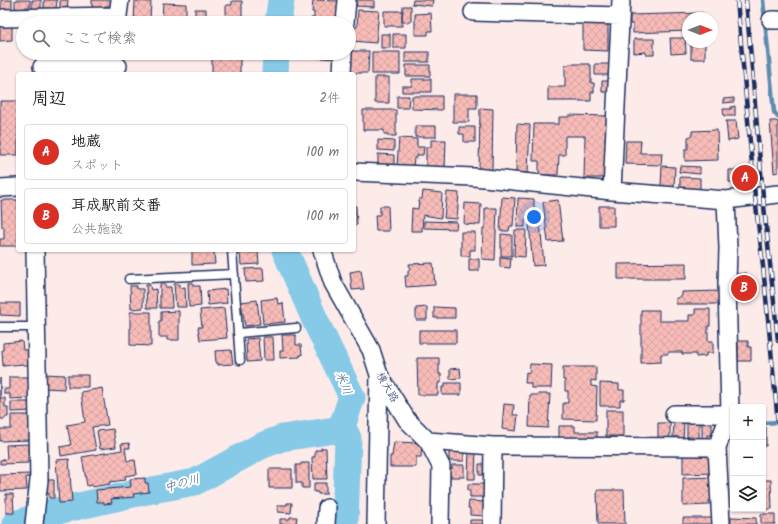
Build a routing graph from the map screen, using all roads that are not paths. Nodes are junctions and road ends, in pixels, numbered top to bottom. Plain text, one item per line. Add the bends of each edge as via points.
1 (347, 0) edge
2 (621, 8) edge
3 (473, 12) dead end
4 (118, 13) edge
5 (49, 16) edge
6 (346, 16) edge
7 (16, 17) edge
8 (3, 18) dead end
9 (343, 60) edge
10 (118, 64) edge
11 (42, 67) dead end
12 (342, 72) edge
13 (356, 172) edge
14 (16, 187) edge
15 (0, 188) edge
16 (612, 191) junction
17 (778, 194) edge
18 (726, 200) junction
19 (35, 252) edge
20 (232, 252) edge
21 (323, 252) edge
22 (234, 274) junction
23 (129, 279) dead end
24 (0, 327) edge
25 (36, 327) junction
26 (296, 328) dead end
27 (238, 334) junction
28 (240, 360) dead end
29 (379, 375) junction
30 (674, 414) dead end
31 (730, 414) junction
32 (428, 441) junction
33 (493, 446) junction
34 (717, 447) junction
35 (35, 516) edge
36 (376, 524) edge
37 (440, 524) edge
38 (492, 524) edge
39 (720, 524) edge

1 - 6 street
2 - 3 street
2 - 16 street
4 - 5 street
7 - 8 street
9 - 12 street
10 - 11 street
13 - 16 street via 474,177
14 - 15 street
16 - 18 street
17 - 18 street
18 - 31 street
19 - 25 street
20 - 22 lane
21 - 29 street, 横大路 via 333,283 371,350
22 - 23 lane
22 - 27 lane
24 - 25 lane
25 - 35 street via 39,480
26 - 27 lane
27 - 28 lane
29 - 32 street, 横大路 via 407,420
29 - 36 street
30 - 31 street
31 - 34 street
32 - 33 street
32 - 37 street, 横大路 via 440,466
33 - 34 street
33 - 38 street
34 - 39 street

